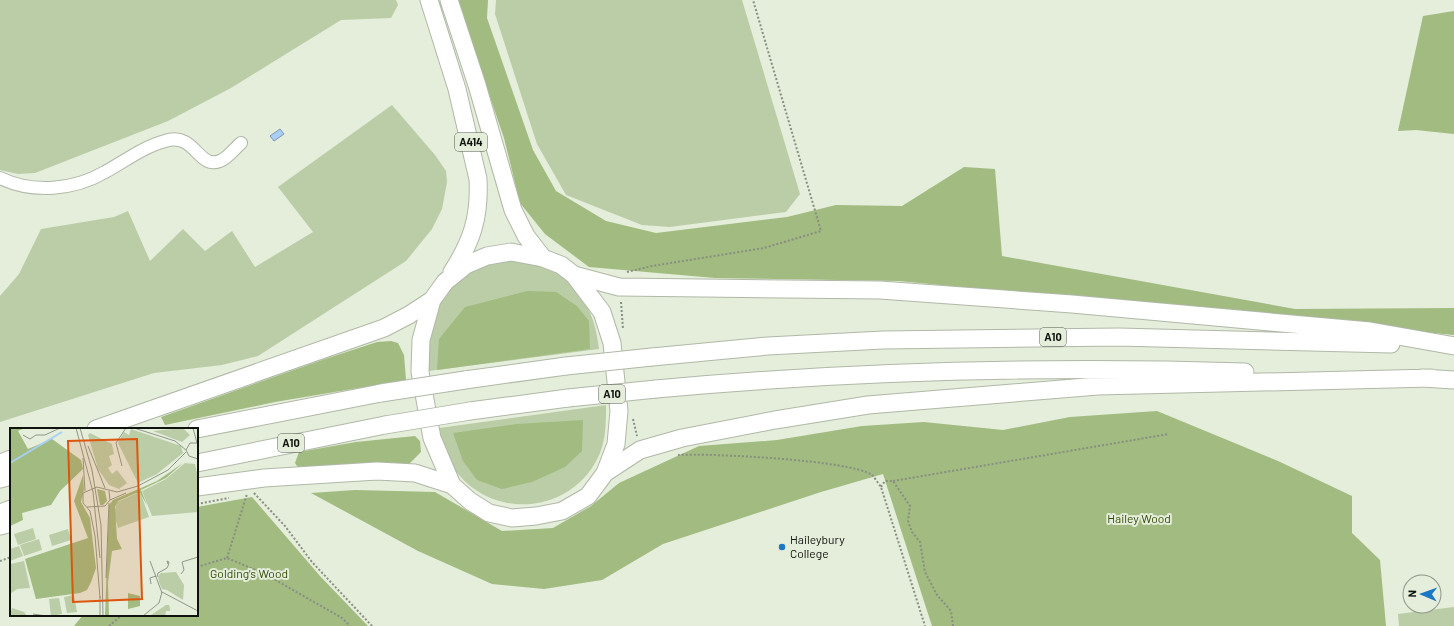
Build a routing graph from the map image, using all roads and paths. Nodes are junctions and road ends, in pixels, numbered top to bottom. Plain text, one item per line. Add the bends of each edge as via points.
1 (429, 0) edge
2 (449, 0) edge
3 (753, 0) edge
4 (241, 143) dead end
5 (0, 178) edge
6 (543, 258) junction
7 (574, 275) junction
8 (445, 282) junction
9 (619, 286) junction
10 (432, 300) junction
11 (1454, 347) edge
12 (1432, 378) junction
13 (1454, 380) edge
14 (99, 428) edge
15 (198, 429) edge
16 (1169, 434) dead end
17 (673, 456) dead end
18 (10, 459) edge
19 (0, 463) edge
20 (198, 463) edge
21 (605, 473) junction
22 (10, 476) edge
23 (0, 479) edge
24 (893, 481) junction
25 (452, 485) junction
26 (198, 487) edge
27 (881, 487) junction
28 (235, 497) dead end
29 (198, 504) edge
30 (10, 509) edge
31 (0, 513) edge
32 (10, 523) edge
33 (0, 526) edge
34 (10, 557) edge
35 (227, 558) junction
36 (0, 561) edge
37 (198, 567) edge
38 (121, 616) edge
39 (109, 626) edge
40 (350, 626) edge
41 (372, 626) edge
42 (925, 626) edge
43 (953, 626) edge

1 - 8 highway, A414 via 459,95 479,194 472,237
2 - 6 highway, A414 via 513,210 526,236
3 - 9 path via 821,231 764,248 652,266 618,275
4 - 5 lane via 225,158 215,162 203,159 189,143 179,138 165,140 104,173 51,188 22,187
6 - 7 highway via 561,265
6 - 8 highway via 511,252 487,256 466,265
7 - 9 highway
7 - 21 highway via 602,312 612,343 619,411 616,444
8 - 10 highway
9 - 11 highway via 903,292 1072,304 1370,331
10 - 14 highway via 384,328
10 - 25 highway via 421,340 420,372 432,438
11 - 15 highway, A10, bridge via 1119,336 883,340 768,346 566,366 465,380 381,393
12 - 13 highway, A10
12 - 20 highway, A10, bridge via 1153,369 888,372 772,378 568,398 470,411
12 - 21 highway via 1098,386 868,405 682,438 640,450
16 - 24 path
17 - 27 path via 810,461 871,475
18 - 19 highway
21 - 25 highway via 588,496 562,511 512,518 489,513
22 - 23 highway
24 - 27 path via 885,481
24 - 43 path via 910,506 908,521 920,542 925,572 937,595 950,611
25 - 26 highway via 415,473 377,471 264,478
27 - 42 path
28 - 29 path
30 - 31 highway
32 - 33 highway
34 - 36 path
35 - 37 path
35 - 40 path via 265,574 342,618
35 - 41 path via 246,494 254,492 285,526 312,562
38 - 39 path

